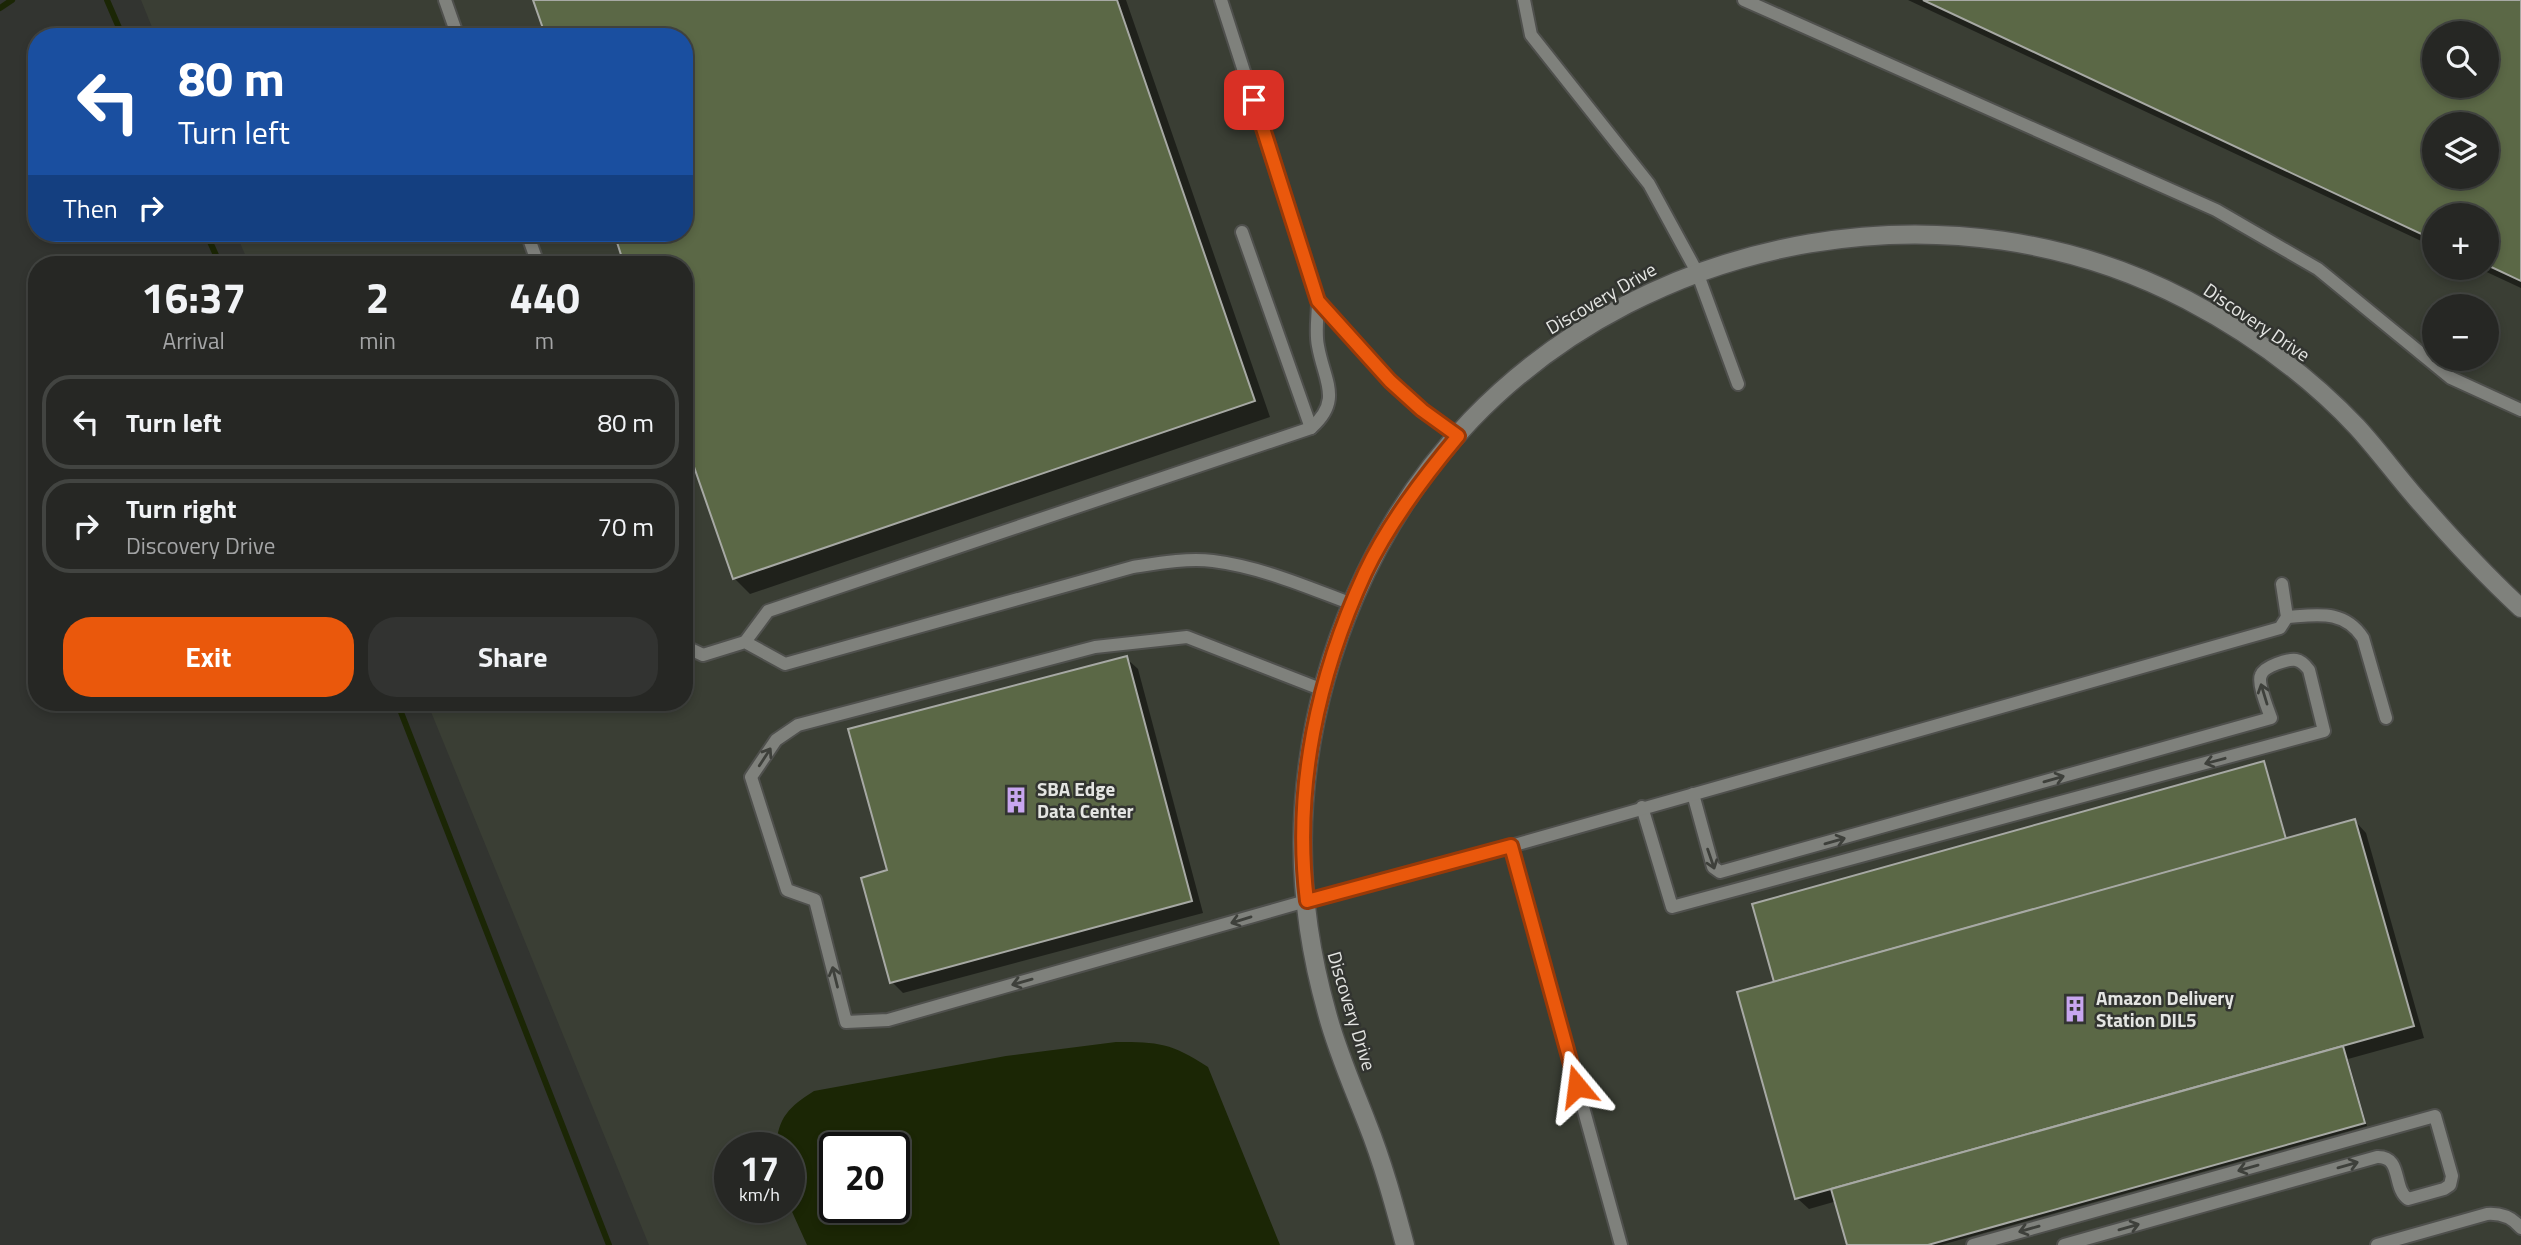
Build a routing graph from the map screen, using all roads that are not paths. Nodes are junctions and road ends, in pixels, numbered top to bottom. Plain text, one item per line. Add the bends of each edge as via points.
1 (445, 0) edge
2 (1221, 0) edge
3 (1524, 0) edge
4 (1744, 0) edge
5 (455, 28) edge
6 (1242, 232) dead end
7 (1697, 272) junction
8 (1318, 301) junction
9 (1738, 384) dead end
10 (2521, 410) edge
11 (1311, 428) junction
12 (1458, 436) junction
13 (2282, 584) dead end
14 (1352, 604) junction
15 (2521, 608) edge
16 (2287, 617) junction
17 (745, 642) junction
18 (693, 650) edge
19 (1322, 690) junction
20 (2386, 718) dead end
21 (1693, 794) junction
22 (1642, 807) junction
23 (1511, 846) junction
24 (1307, 901) junction
25 (2521, 1228) edge
26 (1405, 1245) edge
27 (1621, 1245) edge
28 (1973, 1245) edge
29 (2064, 1245) edge
30 (2377, 1245) edge

1 - 5 lane
2 - 8 lane
3 - 7 lane via 1531,35 1649,184
4 - 10 lane via 2216,210 2318,269 2451,377
6 - 11 lane
7 - 9 lane
7 - 12 street, Discovery Drive via 1596,321 1562,343
7 - 15 street, Discovery Drive via 1777,249 1835,240 1937,234 2040,247 2138,278 2234,326 2316,387 2358,428 2471,561
8 - 11 lane via 1317,344 1330,393 1322,418
8 - 12 lane via 1390,381
11 - 17 lane via 768,611
12 - 14 street, Discovery Drive via 1396,521
13 - 16 lane
14 - 17 lane via 1248,568 1177,561 1133,567 785,664
14 - 19 street, Discovery Drive
16 - 20 lane via 2331,614 2359,632
16 - 21 lane via 2280,628
17 - 18 lane via 703,655
19 - 24 street, Discovery Drive via 1303,809
24 -> 19 lane via 888,1020 846,1022 815,900 787,890 751,777 776,740 798,725 1095,647 1188,637
21 - 22 lane
21 -> 22 lane via 1713,867 1720,872 2271,718 2261,674 2294,659 2309,670 2324,731 1672,907
22 - 23 lane
23 - 24 lane
23 - 27 lane
24 - 26 street, Discovery Drive via 1311,949 1327,1016 1370,1129
25 - 30 lane via 2511,1218 2493,1214
29 -> 28 lane via 2378,1157 2393,1164 2402,1194 2408,1199 2444,1189 2452,1176 2435,1116

